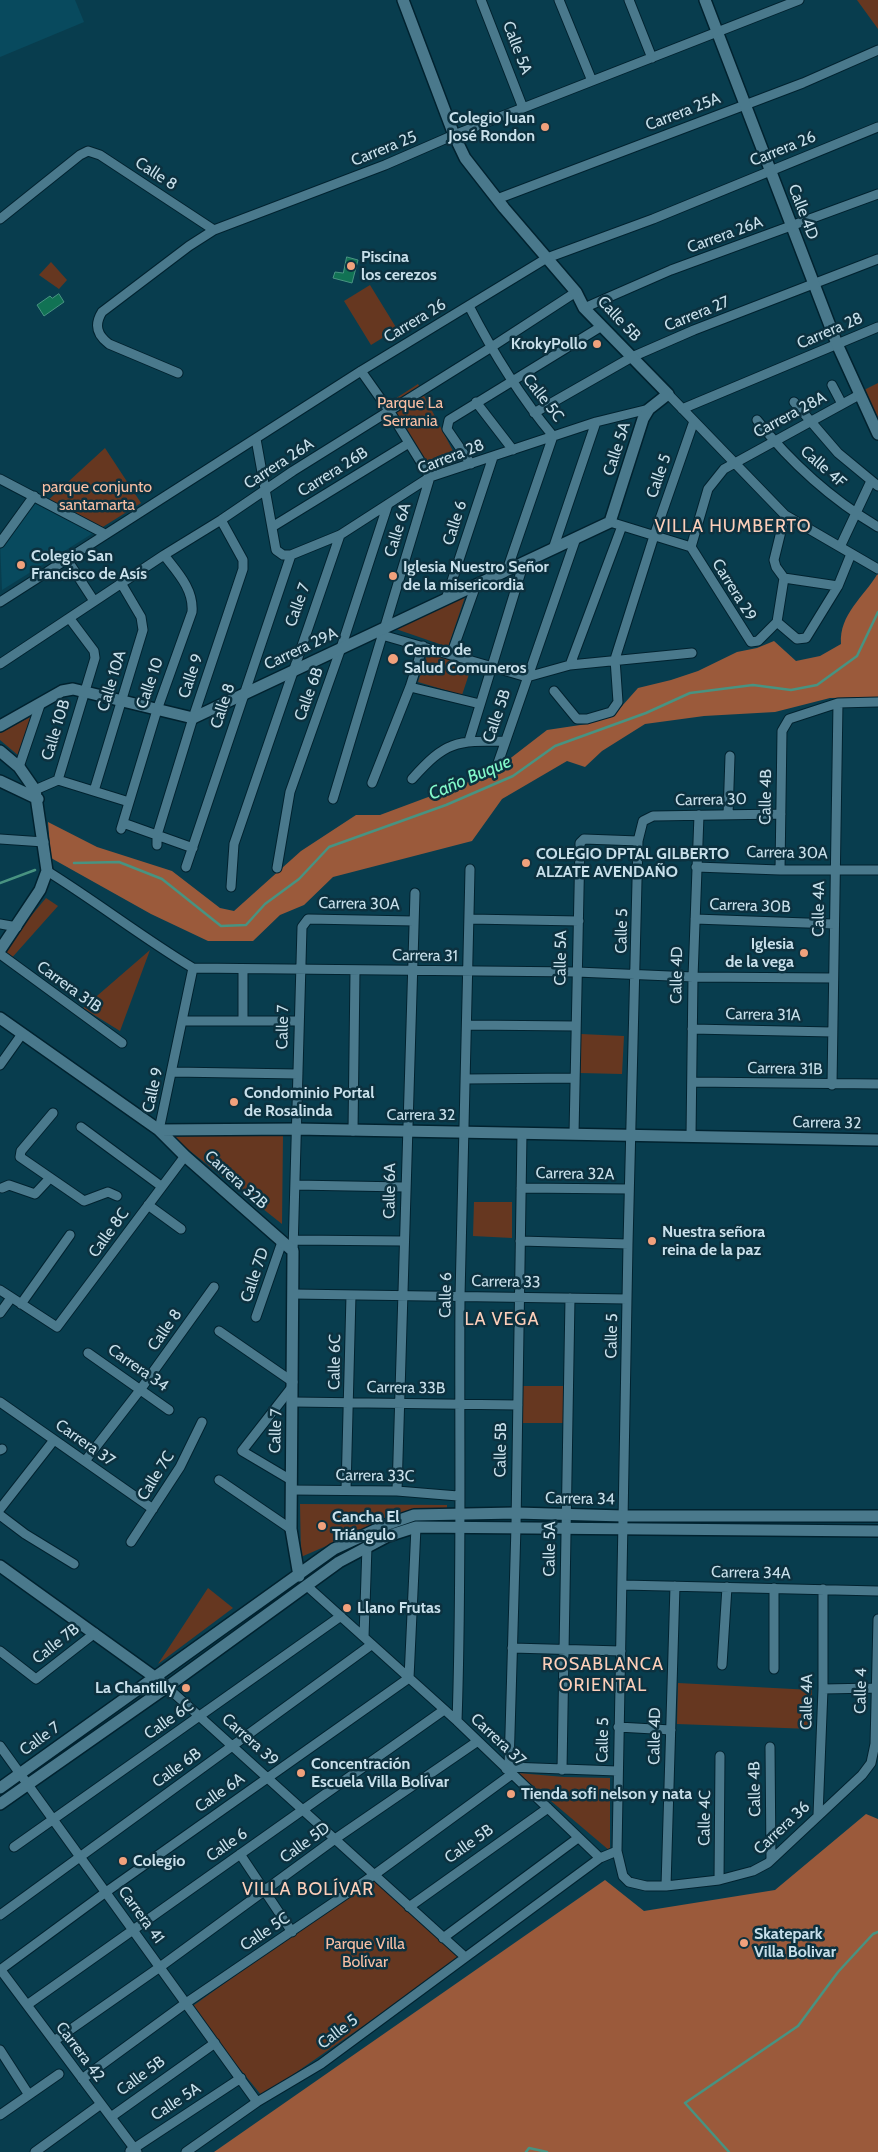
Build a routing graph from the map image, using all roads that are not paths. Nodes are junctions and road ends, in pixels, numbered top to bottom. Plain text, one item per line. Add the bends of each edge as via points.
1 (403, 0) edge
2 (481, 0) edge
3 (559, 0) edge
4 (629, 0) edge
5 (705, 0) edge
6 (799, 0) edge
7 (782, 3) edge
8 (718, 32) junction
9 (878, 50) edge
10 (652, 58) junction
11 (592, 81) junction
12 (745, 105) junction
13 (523, 108) junction
14 (878, 128) edge
15 (454, 135) junction
16 (770, 171) junction
17 (878, 194) edge
18 (497, 199) junction
19 (0, 219) edge
20 (791, 226) junction
21 (214, 230) junction
22 (547, 258) junction
23 (878, 259) edge
24 (814, 285) junction
25 (576, 292) junction
26 (468, 306) junction
27 (584, 308) junction
28 (602, 326) junction
29 (878, 327) edge
30 (837, 344) junction
31 (490, 348) junction
32 (632, 357) junction
33 (360, 371) junction
34 (178, 373) dead end
35 (511, 382) junction
36 (832, 385) dead end
37 (668, 394) junction
38 (859, 395) junction
39 (476, 402) junction
40 (794, 402) dead end
41 (842, 404) junction
42 (649, 409) junction
43 (682, 409) junction
44 (390, 412) junction
45 (534, 413) junction
46 (757, 420) dead end
47 (694, 421) junction
48 (596, 422) junction
49 (809, 422) junction
50 (878, 434) edge
51 (553, 436) junction
52 (256, 439) junction
53 (774, 441) junction
54 (409, 443) junction
55 (513, 450) junction
56 (493, 457) junction
57 (734, 462) junction
58 (471, 464) junction
59 (430, 477) junction
60 (0, 479) edge
61 (874, 483) edge
62 (265, 490) junction
63 (34, 496) junction
64 (388, 504) junction
65 (855, 513) junction
66 (785, 514) junction
67 (221, 520) junction
68 (610, 522) junction
69 (622, 526) junction
70 (272, 527) junction
71 (878, 527) edge
72 (105, 534) junction
73 (340, 535) junction
74 (654, 536) junction
75 (576, 538) junction
76 (0, 542) edge
77 (690, 547) junction
78 (840, 547) junction
79 (553, 548) junction
80 (851, 554) junction
81 (164, 555) junction
82 (291, 555) junction
83 (66, 558) junction
84 (524, 562) junction
85 (878, 569) edge
86 (507, 570) junction
87 (784, 578) junction
88 (121, 583) junction
89 (476, 585) junction
90 (838, 586) junction
91 (446, 599) junction
92 (1, 600) edge
93 (94, 601) junction
94 (70, 619) junction
95 (777, 622) junction
96 (383, 632) junction
97 (423, 646) junction
98 (341, 648) junction
99 (692, 652) dead end
100 (451, 655) junction
101 (615, 659) junction
102 (0, 664) edge
103 (570, 665) junction
104 (491, 667) junction
105 (292, 672) junction
106 (527, 677) junction
107 (410, 687) junction
108 (85, 690) junction
109 (554, 691) dead end
110 (243, 695) junction
111 (121, 700) junction
112 (878, 702) edge
113 (838, 703) junction
114 (40, 704) junction
115 (480, 704) junction
116 (157, 710) junction
117 (193, 718) junction
118 (0, 726) edge
119 (505, 740) junction
120 (469, 741) junction
121 (0, 751) edge
122 (730, 756) dead end
123 (498, 763) dead end
124 (19, 767) junction
125 (412, 779) dead end
126 (0, 780) edge
127 (58, 780) junction
128 (372, 784) dead end
129 (94, 791) junction
130 (36, 795) junction
131 (333, 799) dead end
132 (128, 802) junction
133 (782, 814) junction
134 (699, 815) junction
135 (728, 815) junction
136 (643, 821) joint
137 (158, 835) junction
138 (0, 839) edge
139 (638, 841) junction
140 (44, 842) junction
141 (158, 845) dead end
142 (193, 848) junction
143 (186, 867) dead end
144 (696, 867) junction
145 (276, 868) dead end
146 (470, 869) dead end
147 (47, 870) junction
148 (780, 870) junction
149 (835, 870) junction
150 (878, 870) edge
151 (231, 887) dead end
152 (415, 892) dead end
153 (469, 919) junction
154 (695, 919) junction
155 (414, 921) junction
156 (578, 921) junction
157 (304, 922) joint
158 (0, 924) edge
159 (834, 924) junction
160 (17, 927) junction
161 (0, 952) edge
162 (193, 968) junction
163 (243, 969) junction
164 (301, 969) junction
165 (355, 971) junction
166 (412, 971) junction
167 (469, 972) junction
168 (577, 972) junction
169 (636, 974) junction
170 (693, 977) junction
171 (833, 978) junction
172 (0, 1018) edge
173 (243, 1020) junction
174 (183, 1021) junction
175 (300, 1021) junction
176 (468, 1025) junction
177 (576, 1026) junction
178 (692, 1028) junction
179 (832, 1032) junction
180 (22, 1034) junction
181 (122, 1043) dead end
182 (0, 1065) edge
183 (173, 1072) junction
184 (298, 1074) junction
185 (575, 1078) junction
186 (466, 1079) junction
187 (692, 1082) junction
188 (878, 1084) edge
189 (832, 1085) junction
190 (53, 1113) dead end
191 (81, 1128) dead end
192 (296, 1129) junction
193 (159, 1130) junction
194 (353, 1131) junction
195 (406, 1132) junction
196 (464, 1132) junction
197 (522, 1133) junction
198 (574, 1134) junction
199 (632, 1136) junction
200 (691, 1136) junction
201 (878, 1140) edge
202 (185, 1156) junction
203 (49, 1178) junction
204 (295, 1185) junction
205 (161, 1186) junction
206 (404, 1187) junction
207 (1, 1188) edge
208 (521, 1188) junction
209 (629, 1190) junction
210 (117, 1196) dead end
211 (148, 1205) junction
212 (181, 1229) dead end
213 (70, 1235) dead end
214 (404, 1241) junction
215 (520, 1241) junction
216 (282, 1242) junction
217 (628, 1244) junction
218 (294, 1245) junction
219 (214, 1287) dead end
220 (0, 1290) edge
221 (293, 1294) junction
222 (351, 1295) junction
223 (402, 1296) junction
224 (460, 1296) junction
225 (519, 1297) junction
226 (12, 1298) junction
227 (570, 1298) junction
228 (628, 1299) junction
229 (21, 1304) junction
230 (0, 1313) edge
231 (256, 1317) dead end
232 (219, 1331) dead end
233 (88, 1353) dead end
234 (293, 1384) junction
235 (140, 1390) junction
236 (0, 1402) edge
237 (293, 1402) junction
238 (349, 1402) junction
239 (401, 1404) junction
240 (460, 1404) junction
241 (518, 1405) junction
242 (168, 1410) dead end
243 (202, 1422) dead end
244 (54, 1440) junction
245 (85, 1461) junction
246 (219, 1480) dead end
247 (291, 1485) junction
248 (346, 1490) junction
249 (397, 1490) junction
250 (458, 1496) junction
251 (154, 1508) junction
252 (0, 1509) edge
253 (516, 1513) junction
254 (0, 1515) edge
255 (568, 1515) junction
256 (624, 1516) junction
257 (878, 1516) edge
258 (459, 1520) junction
259 (516, 1526) junction
260 (416, 1527) junction
261 (291, 1529) junction
262 (567, 1530) junction
263 (623, 1530) junction
264 (878, 1532) edge
265 (131, 1542) dead end
266 (367, 1546) junction
267 (74, 1564) dead end
268 (0, 1566) edge
269 (298, 1576) junction
270 (623, 1585) junction
271 (307, 1586) junction
272 (675, 1586) junction
273 (728, 1587) junction
274 (774, 1588) junction
275 (823, 1589) junction
276 (878, 1591) edge
277 (341, 1616) junction
278 (878, 1619) edge
279 (95, 1633) junction
280 (364, 1637) junction
281 (371, 1645) junction
282 (512, 1648) junction
283 (564, 1649) junction
284 (0, 1651) edge
285 (621, 1651) junction
286 (722, 1665) dead end
287 (774, 1669) dead end
288 (155, 1676) junction
289 (409, 1678) junction
290 (167, 1687) junction
291 (875, 1688) junction
292 (823, 1689) junction
293 (444, 1710) junction
294 (200, 1717) junction
295 (457, 1722) junction
296 (618, 1727) junction
297 (671, 1730) junction
298 (478, 1742) junction
299 (0, 1746) edge
300 (232, 1746) junction
301 (770, 1747) dead end
302 (720, 1756) dead end
303 (871, 1763) joint
304 (509, 1770) junction
305 (562, 1770) junction
306 (617, 1772) junction
307 (267, 1778) junction
308 (24, 1779) junction
309 (0, 1788) edge
310 (0, 1804) edge
311 (548, 1808) junction
312 (302, 1810) junction
313 (818, 1815) junction
314 (54, 1820) junction
315 (578, 1838) junction
316 (334, 1839) junction
317 (14, 1847) dead end
318 (617, 1852) junction
319 (240, 1854) junction
320 (80, 1856) junction
321 (600, 1858) junction
322 (771, 1860) junction
323 (374, 1875) junction
324 (719, 1880) junction
325 (666, 1886) junction
326 (264, 1891) junction
327 (106, 1892) junction
328 (409, 1907) junction
329 (0, 1914) edge
330 (133, 1930) junction
331 (292, 1932) junction
332 (443, 1938) junction
333 (464, 1956) junction
334 (160, 1967) junction
335 (0, 1970) edge
336 (4, 1982) edge
337 (186, 2003) junction
338 (27, 2005) junction
339 (54, 2041) junction
340 (215, 2043) junction
341 (0, 2050) edge
342 (59, 2074) dead end
343 (241, 2078) junction
344 (82, 2079) junction
345 (29, 2095) junction
346 (257, 2102) junction
347 (101, 2104) junction
348 (0, 2115) edge
349 (111, 2117) junction
350 (38, 2151) edge
351 (133, 2151) edge
352 (186, 2152) edge

1 - 15 street, Calle 5B
2 - 13 street, Calle 5A
3 - 11 street
4 - 10 street
5 - 8 street, Calle 4D
6 - 7 street, Carrera 25
7 - 8 street, Carrera 25
8 - 10 street, Carrera 25
8 - 12 street, Calle 4D
9 - 12 street, Carrera 25A via 803,84
10 - 11 street, Carrera 25
11 - 13 street, Carrera 25
12 - 16 street, Calle 4D
12 - 18 street, Carrera 25A
13 - 15 street, Carrera 25
14 - 16 street, Carrera 26
15 - 18 street, Calle 5B via 465,158
15 - 21 street, Carrera 25 via 386,165
16 - 20 street, Calle 4D
16 - 22 street, Carrera 26
17 - 20 street, Carrera 26A
18 - 22 street, Calle 5B
19 - 21 street, Calle 8 via 88,151 100,155
20 - 24 street, Calle 4D
20 - 27 street, Carrera 26A via 671,270
21 - 34 street, Carrera 25 via 102,312 97,320 101,338 109,344
22 - 25 street, Calle 5B
22 - 26 street, Carrera 26
23 - 24 street, Carrera 27
24 - 30 street, Calle 4D
24 - 32 street, Carrera 27
25 - 27 street, Calle 5B
25 - 31 street, Carrera 26A
26 - 31 street, Calle 5C
26 - 33 street, Carrera 26
27 - 28 street, Calle 5B
28 - 32 street, Calle 5B
28 - 35 street
29 - 30 street, Carrera 28
30 - 38 street, Calle 4D
30 - 43 street, Carrera 28
31 - 35 street, Calle 5C
31 - 44 street, Carrera 26A
32 - 37 street, Calle 5B
32 - 45 street, Carrera 27
33 - 44 street
33 - 52 street, Carrera 26
35 - 39 street
35 - 45 street, Calle 5C
36 - 41 street
37 - 42 street, Calle 5A
37 - 43 street, Calle 5B
38 - 41 street, Carrera 28A
38 - 50 street, Calle 4D
39 - 55 street
39 - 58 street via 452,417 447,424 447,429
40 - 49 street
41 - 49 street, Carrera 28A
42 - 48 street, Carrera 28
42 - 68 street, Calle 5A
43 - 47 street, Calle 5B
44 - 54 street
44 - 62 street, Carrera 26A
45 - 51 street, Calle 5C
46 - 53 street, Calle 4F
47 - 57 street, Calle 5B
47 - 74 street, Calle 5
48 - 51 street, Carrera 28
48 - 79 street
49 - 53 street, Carrera 28A
49 - 61 street via 838,453
51 - 55 street, Carrera 28
51 - 86 street, Calle 5C
52 - 62 street
52 - 72 street, Carrera 26
53 - 57 street, Carrera 28A
53 - 65 street, Calle 4F via 812,480
54 - 59 street
54 - 70 street, Carrera 26B
55 - 56 street, Carrera 28
56 - 58 street, Carrera 28
56 - 91 street, Calle 6
57 - 66 street, Calle 5B
57 - 77 street via 714,479 708,489
58 - 59 street, Carrera 28
59 - 64 street, Carrera 28
59 - 96 street, Calle 6A
60 - 63 street
61 - 65 street
62 - 67 street, Carrera 26A
62 - 70 street
63 - 72 street
63 - 76 street
64 - 73 street, Carrera 28
64 - 98 street, Calle 6B
65 - 71 street, Calle 4F
65 - 78 street
66 - 78 street, Calle 5B
66 - 87 street via 774,560
67 - 81 street, Carrera 26A
67 - 117 street, Calle 9 via 242,560 243,569
68 - 69 street
68 - 75 street, Carrera 29A
69 - 74 street
69 - 103 street
70 - 82 street via 276,550 283,555
72 - 83 street, Carrera 26
73 - 82 street, Carrera 28
73 - 105 street, Calle 7
74 - 77 street
74 - 101 street, Calle 5
75 - 79 street, Carrera 29A
75 - 106 street, Calle 5B
77 - 95 street, Carrera 29 via 751,642 758,640
78 - 80 street, Calle 5B
79 - 84 street, Carrera 29A
80 - 85 street, Calle 5B
80 - 90 street
81 - 88 street, Carrera 26A
81 - 116 street, Calle 10 via 187,587 193,604
82 - 110 street, Calle 8
83 - 92 street, Carrera 26
83 - 93 street
84 - 86 street, Carrera 29A
84 - 104 street
86 - 89 street, Carrera 29A
87 - 90 street
87 - 95 street
88 - 93 street, Carrera 26A
88 - 111 street, Calle 10A via 143,625
89 - 91 street, Carrera 29A
89 - 100 street
90 - 95 street, Carrera 29 via 806,638 797,639
91 - 96 street, Carrera 29A
93 - 94 street, Carrera 26A
94 - 102 street, Carrera 26A
94 - 108 street, Calle 10B via 94,651 95,658
96 - 97 street
96 - 98 street, Carrera 29A
96 - 131 street, Calle 6A
97 - 100 street
97 - 107 street
98 - 105 street, Carrera 29A
98 - 145 street, Calle 6B via 290,792
99 - 101 street
100 - 104 street
101 - 103 street
101 - 109 street, Calle 5 via 618,694 615,709 611,712 581,720
103 - 106 street
104 - 106 street
104 - 115 street
105 - 110 street, Carrera 29A
105 - 151 street, Calle 7 via 234,844
106 - 119 street, Calle 5B
107 - 115 street
107 - 128 street
108 - 111 street
108 - 114 street via 62,691
108 - 127 street, Calle 10B
110 - 117 street, Carrera 29A
110 - 142 street, Calle 8
111 - 116 street
111 - 129 street, Calle 10A
112 - 113 street
113 - 133 street, Calle 4B via 789,719 785,725 782,731
113 - 149 street, Calle 4A
114 - 118 street
114 - 124 street
115 - 120 street
116 - 117 street
116 - 132 street, Calle 10
117 - 137 street, Calle 9
119 - 120 street
119 - 123 street, Calle 5B
120 - 125 street via 450,746 433,756
121 - 124 street
122 - 135 street
124 - 130 street
126 - 130 street
127 - 129 street
127 - 130 street, Calle 10B
129 - 132 street
130 - 140 street
132 - 137 street, Calle 10 via 122,826
133 - 135 street, Carrera 30
133 - 148 street, Calle 4B
134 - 135 street, Carrera 30
134 - 136 street, Carrera 30 via 653,816
134 - 144 street, Calle 4D
136 - 139 street, Calle 5
137 - 141 street, Calle 9
137 - 142 street
138 - 140 street
139 - 156 street, Calle 5A via 582,840
139 - 169 street, Calle 5
140 - 147 street
142 - 143 street, Calle 8
144 - 148 street, Carrera 30A
144 - 154 street, Calle 4D
146 - 153 street, Calle 6
147 - 160 street via 40,890
147 - 162 street
148 - 149 street, Carrera 30A
149 - 150 street, Carrera 30A
149 - 159 street, Calle 4A
152 - 155 street, Calle 6A
153 - 156 street
153 - 167 street, Calle 6
154 - 159 street, Carrera 30B
154 - 170 street, Calle 4D
155 - 157 street, Carrera 30A via 308,919
155 - 166 street, Calle 6A
156 - 168 street, Calle 5A
157 - 164 street, Calle 7
158 - 160 street
159 - 171 street, Calle 4A
160 - 161 street
161 - 181 street, Carrera 31B
162 - 163 street, Carrera 31
162 - 174 street, Calle 9
163 - 164 street, Carrera 31
163 - 173 street
164 - 165 street, Carrera 31
164 - 175 street, Calle 7
165 - 166 street, Carrera 31
165 - 194 street
166 - 167 street, Carrera 31
166 - 195 street, Calle 6A
167 - 168 street, Carrera 31
167 - 176 street, Calle 6
168 - 169 street, Carrera 31
168 - 177 street, Calle 5A
169 - 170 street, Carrera 31
169 - 199 street, Calle 5
170 - 171 street, Carrera 31
170 - 178 street, Calle 4D
171 - 179 street, Calle 4A
172 - 180 street
173 - 174 street
173 - 175 street
174 - 183 street, Calle 9
175 - 184 street, Calle 7
176 - 177 street
176 - 186 street, Calle 6
177 - 185 street, Calle 5A
178 - 179 street, Carrera 31A
178 - 187 street, Calle 4D
179 - 189 street, Calle 4A
180 - 182 street
180 - 193 street
183 - 184 street
183 - 193 street, Calle 9
184 - 192 street, Calle 7
185 - 186 street
185 - 198 street, Calle 5A
186 - 196 street, Calle 6
187 - 189 street, Carrera 31B
187 - 200 street, Calle 4D
188 - 189 street, Carrera 31B
190 - 203 street via 19,1156
191 - 205 street
192 - 193 street, Carrera 32
192 - 194 street, Carrera 32
192 - 204 street, Calle 7
193 - 202 street, Carrera 32B
194 - 195 street, Carrera 32
195 - 196 street, Carrera 32
195 - 206 street, Calle 6A
196 - 197 street, Carrera 32
196 - 224 street, Calle 6
197 - 198 street, Carrera 32
197 - 208 street, Calle 5B
198 - 199 street, Carrera 32
199 - 200 street, Carrera 32
199 - 209 street, Calle 5
200 - 201 street, Carrera 32
202 - 205 street, Calle 8C
202 - 216 street, Carrera 32B
203 - 207 street via 35,1194 9,1185
203 - 210 street via 84,1201 105,1192
204 - 206 street
204 - 218 street, Calle 7
205 - 211 street, Calle 8C
206 - 214 street, Calle 6A
208 - 209 street, Carrera 32A
208 - 215 street, Calle 5B
209 - 217 street, Calle 5
211 - 212 street
211 - 229 street, Calle 8C via 57,1327
213 - 229 street
214 - 218 street
214 - 223 street, Calle 6A
215 - 217 street
215 - 225 street, Calle 5B
216 - 218 street, Carrera 32B
216 - 231 street, Calle 7D
217 - 228 street, Calle 5
218 - 221 street, Calle 7
219 - 235 street, Calle 8
220 - 226 street
221 - 222 street, Carrera 33
221 - 234 street, Calle 7
222 - 223 street, Carrera 33
222 - 238 street, Calle 6C
223 - 224 street, Carrera 33
223 - 239 street, Calle 6A
224 - 225 street, Carrera 33
224 - 240 street, Calle 6
225 - 227 street, Carrera 33
225 - 241 street, Calle 5B
226 - 229 street
226 - 230 street
227 - 228 street, Carrera 33
227 - 255 street, Calle 5A
228 - 256 street, Calle 5
232 - 234 street
233 - 235 street, Carrera 34
234 - 237 street, Calle 7
234 - 247 street via 242,1451
235 - 242 street, Carrera 34
235 - 245 street, Calle 8
236 - 244 street, Carrera 37
237 - 238 street, Carrera 33B
237 - 247 street, Calle 7
238 - 239 street, Carrera 33B
238 - 248 street, Calle 6C
239 - 240 street, Carrera 33B
239 - 249 street, Calle 6A
240 - 241 street, Carrera 33B
240 - 250 street, Calle 6
241 - 253 street, Calle 5B
243 - 251 street, Calle 7C via 180,1467
244 - 245 street, Carrera 37
244 - 252 street
245 - 251 street, Carrera 37
246 - 261 street
247 - 248 street, Carrera 33C
247 - 261 street, Calle 7
248 - 249 street, Carrera 33C
249 - 250 street, Carrera 33C
250 - 258 street, Calle 6
251 - 265 street, Calle 7C
253 - 255 street, Carrera 34
253 - 258 street, Carrera 34
253 - 259 street, Calle 5B
254 - 267 street
255 - 256 street, Carrera 34
255 - 262 street, Calle 5A
256 - 257 street, Carrera 34
256 - 263 street, Calle 5
258 - 259 street, Carrera 34
258 - 260 street, Carrera 34
258 - 269 street, Carrera 34 via 414,1515 388,1524 334,1549
258 - 295 street, Calle 6
259 - 262 street, Carrera 34
259 - 282 street, Calle 5B
260 - 266 street, Carrera 34
260 - 289 street
261 - 269 street, Calle 7
262 - 263 street, Carrera 34
262 - 283 street, Calle 5A
263 - 264 street, Carrera 34
263 - 270 street, Calle 5
266 - 271 street, Carrera 34
266 - 280 street
268 - 279 street, Carrera 39
269 - 271 street
269 - 288 street, Calle 7
270 - 272 street, Carrera 34A
270 - 285 street, Calle 5
271 - 277 street, Carrera 37
271 - 290 street, Calle 7
272 - 273 street, Carrera 34A
272 - 297 street, Calle 4D
273 - 274 street, Carrera 34A
273 - 286 street
274 - 275 street, Carrera 34A
274 - 287 street
275 - 276 street, Carrera 34A
275 - 292 street, Calle 4A
277 - 280 street, Carrera 37
277 - 294 street, Calle 6C
278 - 291 street, Calle 4
279 - 284 street, Calle 7B via 36,1679
279 - 288 street, Carrera 39
280 - 281 street, Carrera 37
281 - 289 street, Carrera 37
281 - 300 street, Calle 6B
282 - 283 street
282 - 304 street, Calle 5B
283 - 285 street
283 - 305 street, Calle 5A
285 - 296 street, Calle 5
288 - 290 street, Carrera 39
288 - 308 street, Calle 7
289 - 293 street, Carrera 37
289 - 307 street, Calle 6A
290 - 294 street, Carrera 39
290 - 308 street, Calle 7
291 - 292 street
291 - 303 street, Calle 4 via 875,1744
292 - 313 street, Calle 4A
293 - 295 street, Carrera 37
293 - 312 street, Calle 6
294 - 300 street, Carrera 39
294 - 314 street, Calle 6C
295 - 298 street, Carrera 37
296 - 297 street
296 - 306 street, Calle 5
297 - 325 street, Calle 4D
298 - 304 street, Carrera 37
298 - 316 street, Calle 5D
299 - 308 street, Carrera 41
300 - 307 street, Carrera 39
300 - 320 street, Calle 6B
301 - 322 street, Calle 4B
302 - 324 street, Calle 4C
303 - 313 street, Carrera 36
304 - 305 street
304 - 311 street, Carrera 37
304 - 323 street, Calle 5C
305 - 306 street
306 - 318 street, Calle 5
307 - 312 street, Carrera 39
307 - 327 street, Calle 6A
308 - 309 street, Calle 7
308 - 310 street, Calle 7
308 - 314 street, Carrera 41
311 - 315 street, Carrera 37
311 - 328 street, Calle 5B
312 - 316 street, Carrera 39
312 - 319 street, Calle 6
313 - 322 street, Carrera 36
314 - 317 street, Calle 6C
314 - 320 street, Carrera 41
315 - 321 street, Carrera 37
315 - 332 street
316 - 323 street, Carrera 39
316 - 326 street, Calle 5D
318 - 321 street
318 - 325 street via 629,1882
319 - 326 street
319 - 330 street, Calle 6
320 - 327 street, Carrera 41
320 - 329 street, Calle 6B
321 - 333 street, Calle 5
322 - 324 street, Carrera 36 via 753,1871
323 - 328 street, Carrera 39
323 - 331 street, Calle 5C
324 - 325 street, Carrera 36
326 - 331 street
326 - 334 street, Calle 5D
327 - 330 street, Carrera 41
327 - 335 street, Calle 6A
328 - 332 street, Carrera 39
330 - 334 street, Carrera 41
330 - 338 street, Calle 6
331 - 337 street, Calle 5C
332 - 333 street, Carrera 39
333 - 346 street, Calle 5 via 321,2064
334 - 337 street, Carrera 41
334 - 339 street, Calle 5D
335 - 336 street, Carrera 42
336 - 338 street, Carrera 42
337 - 340 street, Carrera 41
337 - 344 street, Calle 5C
338 - 339 street, Carrera 42
339 - 344 street, Carrera 42
340 - 343 street, Carrera 41
340 - 349 street, Calle 5B
341 - 345 street
342 - 345 street
343 - 346 street, Carrera 41
343 - 351 street, Calle 5A
344 - 347 street, Carrera 42
345 - 348 street
346 - 352 street, Calle 5
347 - 349 street, Carrera 42
347 - 350 street, Calle 5B
349 - 351 street, Carrera 42

